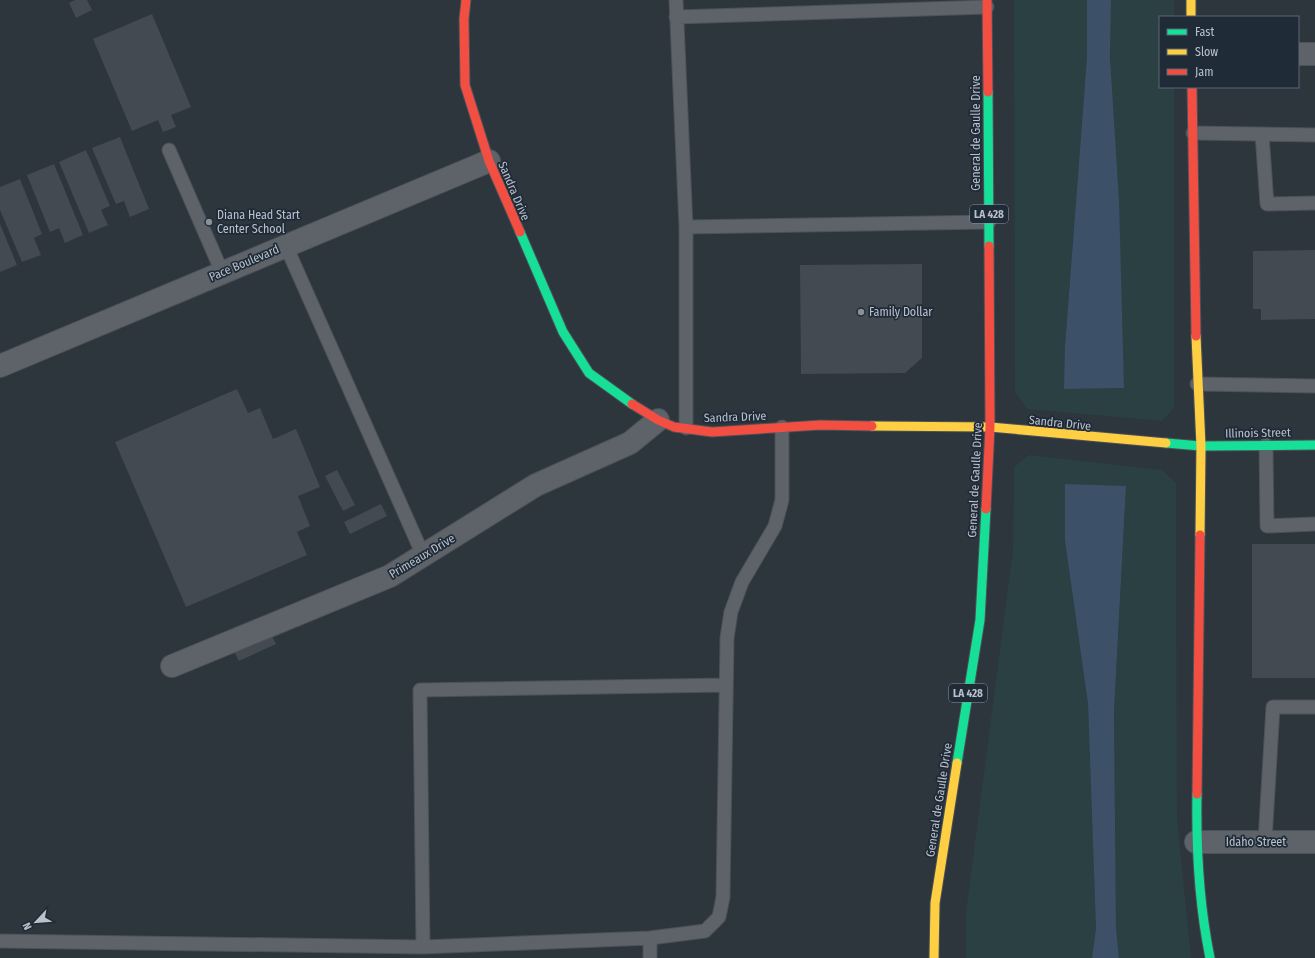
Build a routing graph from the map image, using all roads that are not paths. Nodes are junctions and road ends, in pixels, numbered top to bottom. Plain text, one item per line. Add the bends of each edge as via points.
1 (466, 0) edge
2 (676, 0) edge
3 (1191, 0) edge
4 (987, 4) edge
5 (1191, 16) edge
6 (676, 17) junction
7 (1299, 54) edge
8 (1315, 54) edge
9 (1192, 88) edge
10 (1193, 133) junction
11 (1262, 134) junction
12 (1315, 134) edge
13 (169, 150) dead end
14 (489, 161) junction
15 (1315, 203) edge
16 (989, 222) junction
17 (686, 227) junction
18 (286, 246) junction
19 (222, 272) junction
20 (0, 366) edge
21 (1197, 384) junction
22 (1315, 386) edge
23 (658, 420) junction
24 (782, 427) junction
25 (686, 428) junction
26 (990, 428) junction
27 (1266, 445) junction
28 (1315, 445) edge
29 (1200, 446) junction
30 (1315, 524) edge
31 (423, 555) junction
32 (172, 666) dead end
33 (726, 685) junction
34 (1315, 707) edge
35 (1265, 841) junction
36 (1196, 842) junction
37 (1315, 842) edge
38 (650, 938) junction
39 (0, 941) edge
40 (423, 947) junction
41 (650, 958) edge
42 (934, 958) edge
43 (1210, 958) edge

1 - 14 main road, Sandra Drive via 465,85
2 - 6 lane
3 - 5 main road
4 - 6 lane
4 - 16 main road, General de Gaulle Drive / LA 428
6 - 17 lane
7 - 8 street
9 - 10 main road
10 - 11 lane
10 - 21 main road
11 - 12 lane
11 - 15 lane via 1267,204
13 - 19 lane
14 - 18 street, Pace Boulevard
14 - 23 main road, Sandra Drive via 563,332 589,373 622,398
16 - 17 lane
16 - 26 main road, General de Gaulle Drive / LA 428
17 - 25 lane
18 - 19 street, Pace Boulevard
18 - 31 lane
19 - 20 street, Pace Boulevard
21 - 22 lane
21 - 29 main road
23 - 25 main road, Sandra Drive via 674,427
23 - 31 street, Primeaux Drive via 630,443 536,485
24 - 25 main road, Sandra Drive via 712,432
24 - 26 main road, Sandra Drive via 820,425
24 - 33 lane via 782,500 775,526 742,582 731,612 727,638
26 - 29 main road, Sandra Drive
26 - 42 main road, General de Gaulle Drive / LA 428 via 980,620 935,902
27 - 28 main road, Illinois Street
27 - 29 main road, Illinois Street
27 - 30 lane via 1267,526
29 - 36 main road
31 - 32 street, Primeaux Drive via 390,576
33 - 38 lane via 723,897 719,917 705,931
33 - 40 lane via 420,690
34 - 35 lane via 1272,707
35 - 36 street, Idaho Street
35 - 37 street, Idaho Street
36 - 43 main road via 1205,934
38 - 40 lane
38 - 41 lane
39 - 40 lane

